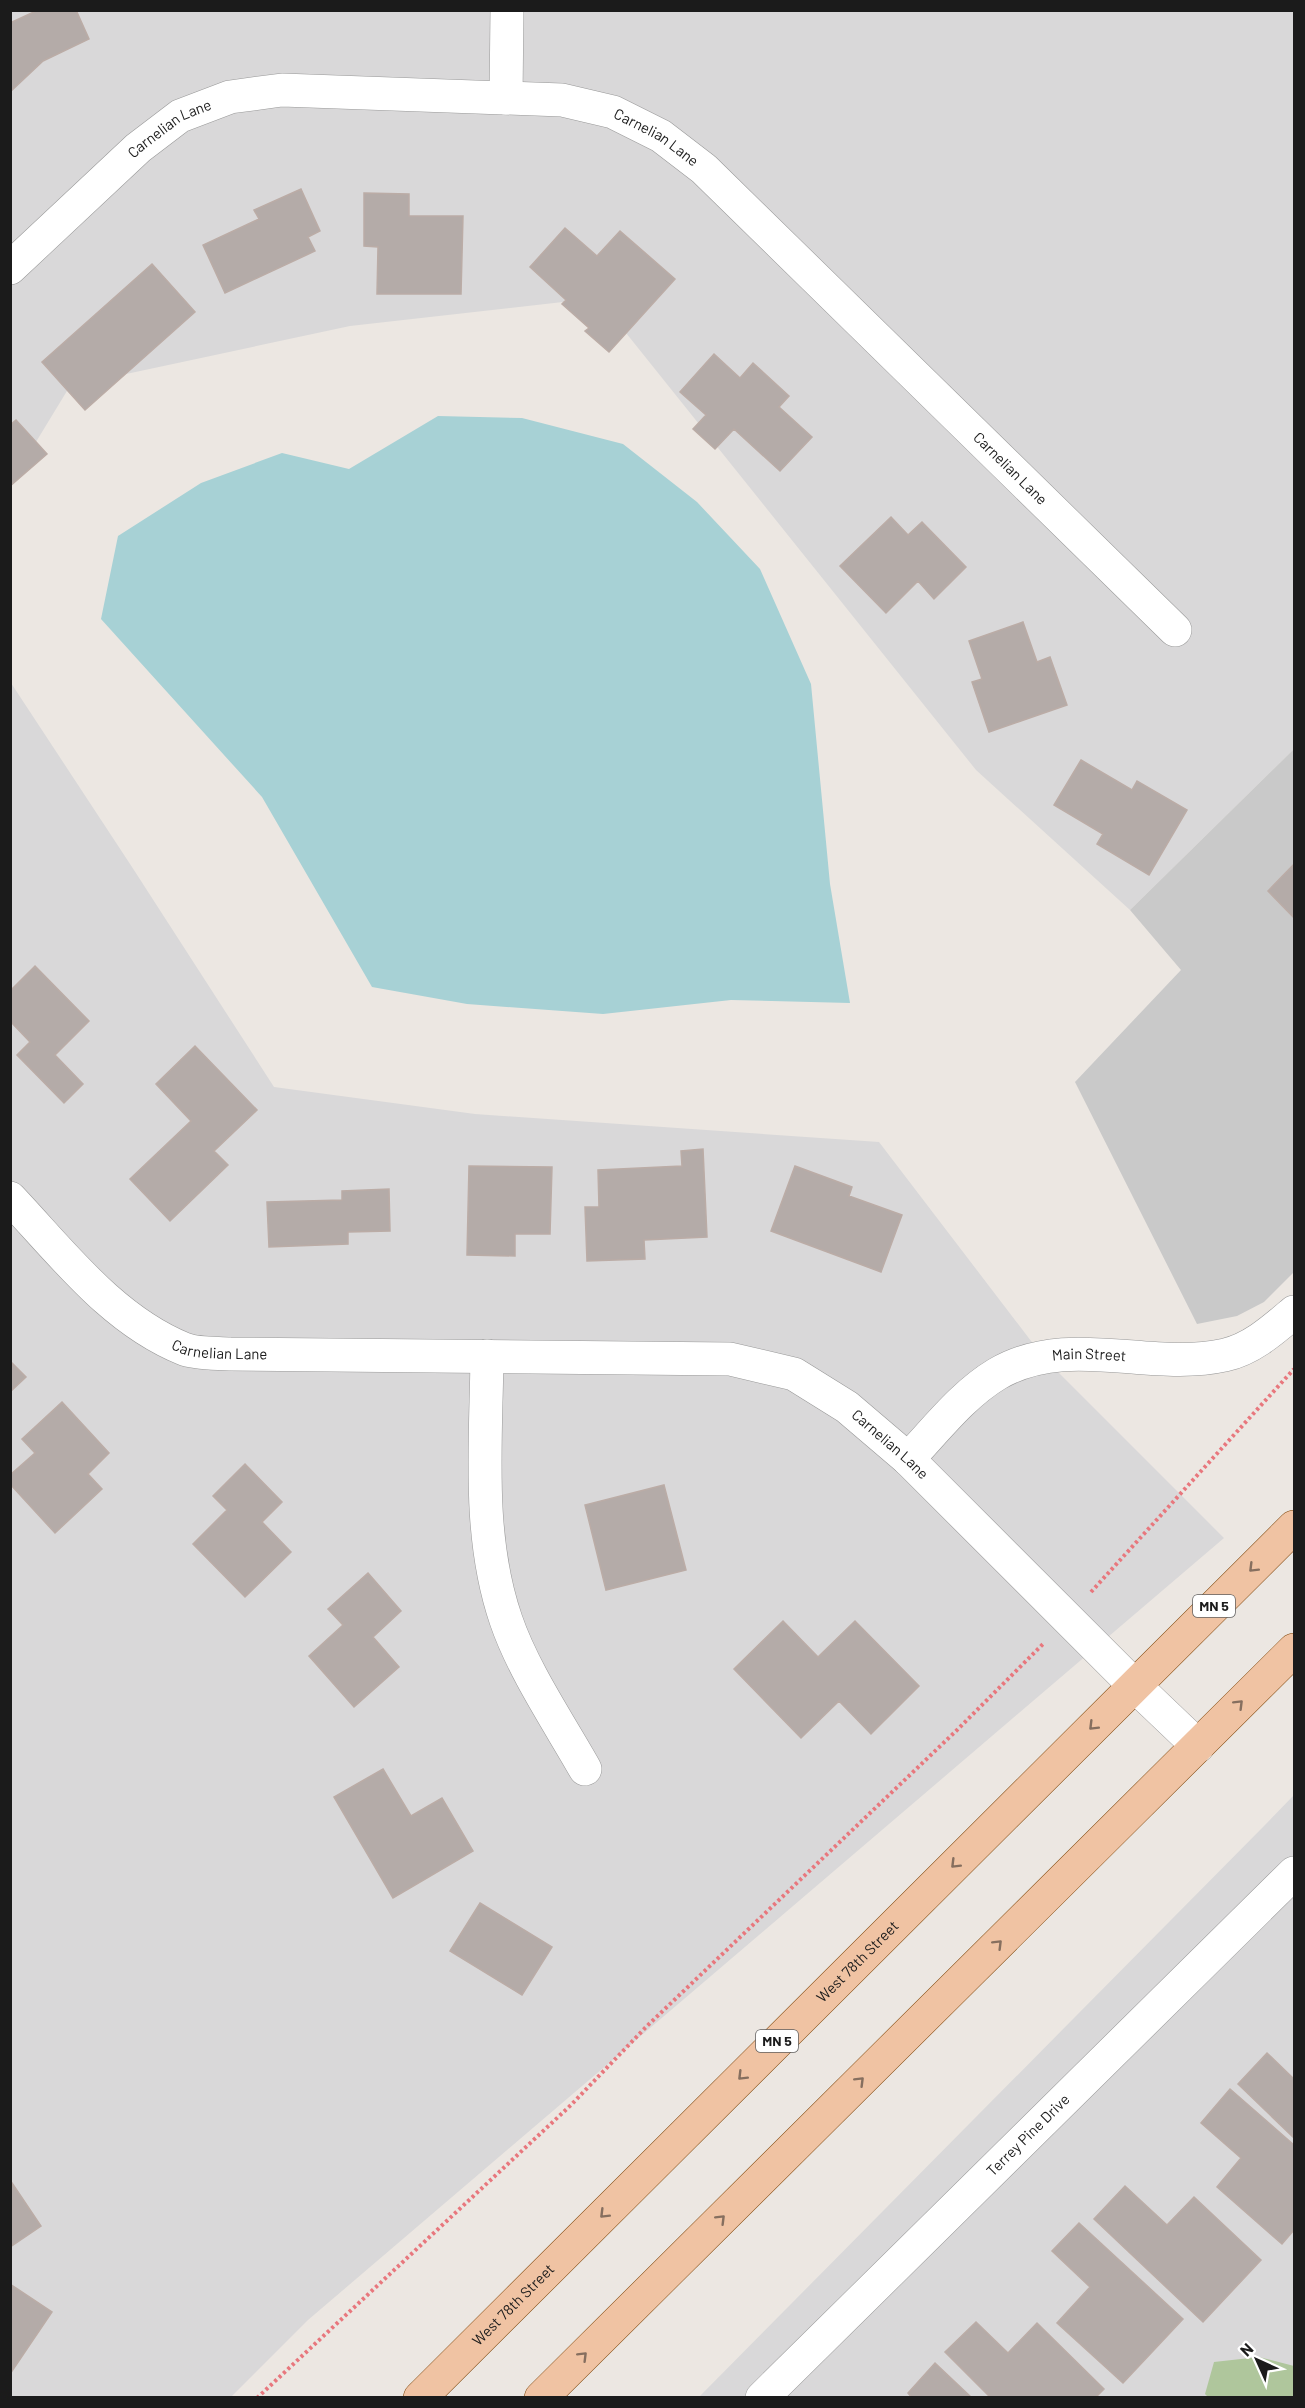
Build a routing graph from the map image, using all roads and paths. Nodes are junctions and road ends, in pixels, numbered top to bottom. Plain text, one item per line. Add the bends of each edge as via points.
1 (507, 10) edge
2 (506, 98) junction
3 (10, 268) edge
4 (1175, 630) dead end
5 (10, 1198) edge
6 (1294, 1312) edge
7 (487, 1356) junction
8 (1294, 1369) edge
9 (908, 1459) junction
10 (1294, 1527) edge
11 (1067, 1618) junction
12 (1294, 1650) edge
13 (1134, 1685) junction
14 (1198, 1746) junction
15 (585, 1769) dead end
16 (1294, 1873) edge
17 (257, 2397) edge
18 (420, 2397) edge
19 (541, 2397) edge
20 (762, 2397) edge

1 - 2 street
2 - 3 street, Carnelian Lane via 282,90 230,97 180,116 138,148
2 - 4 street, Carnelian Lane via 562,100 613,112 661,135 704,169
5 - 7 street, Carnelian Lane via 111,1304 147,1331 186,1350 230,1354
6 - 9 street, Main Street via 1257,1342 1227,1355 1172,1359 1056,1354 1027,1361 997,1374 972,1393
7 - 9 street, Carnelian Lane via 730,1359 794,1374 847,1407
7 - 15 street via 485,1497 490,1561 506,1621 532,1677
8 - 11 path
9 - 11 street, Carnelian Lane
10 -> 13 main road, West 78th Street / MN 5
11 - 13 street, Carnelian Lane
11 - 17 path via 956,1731 647,2026 571,2105
14 -> 12 main road
13 - 14 street, Carnelian Lane
13 -> 18 main road, West 78th Street / MN 5
19 -> 14 main road
16 - 20 street, Terrey Pine Drive

